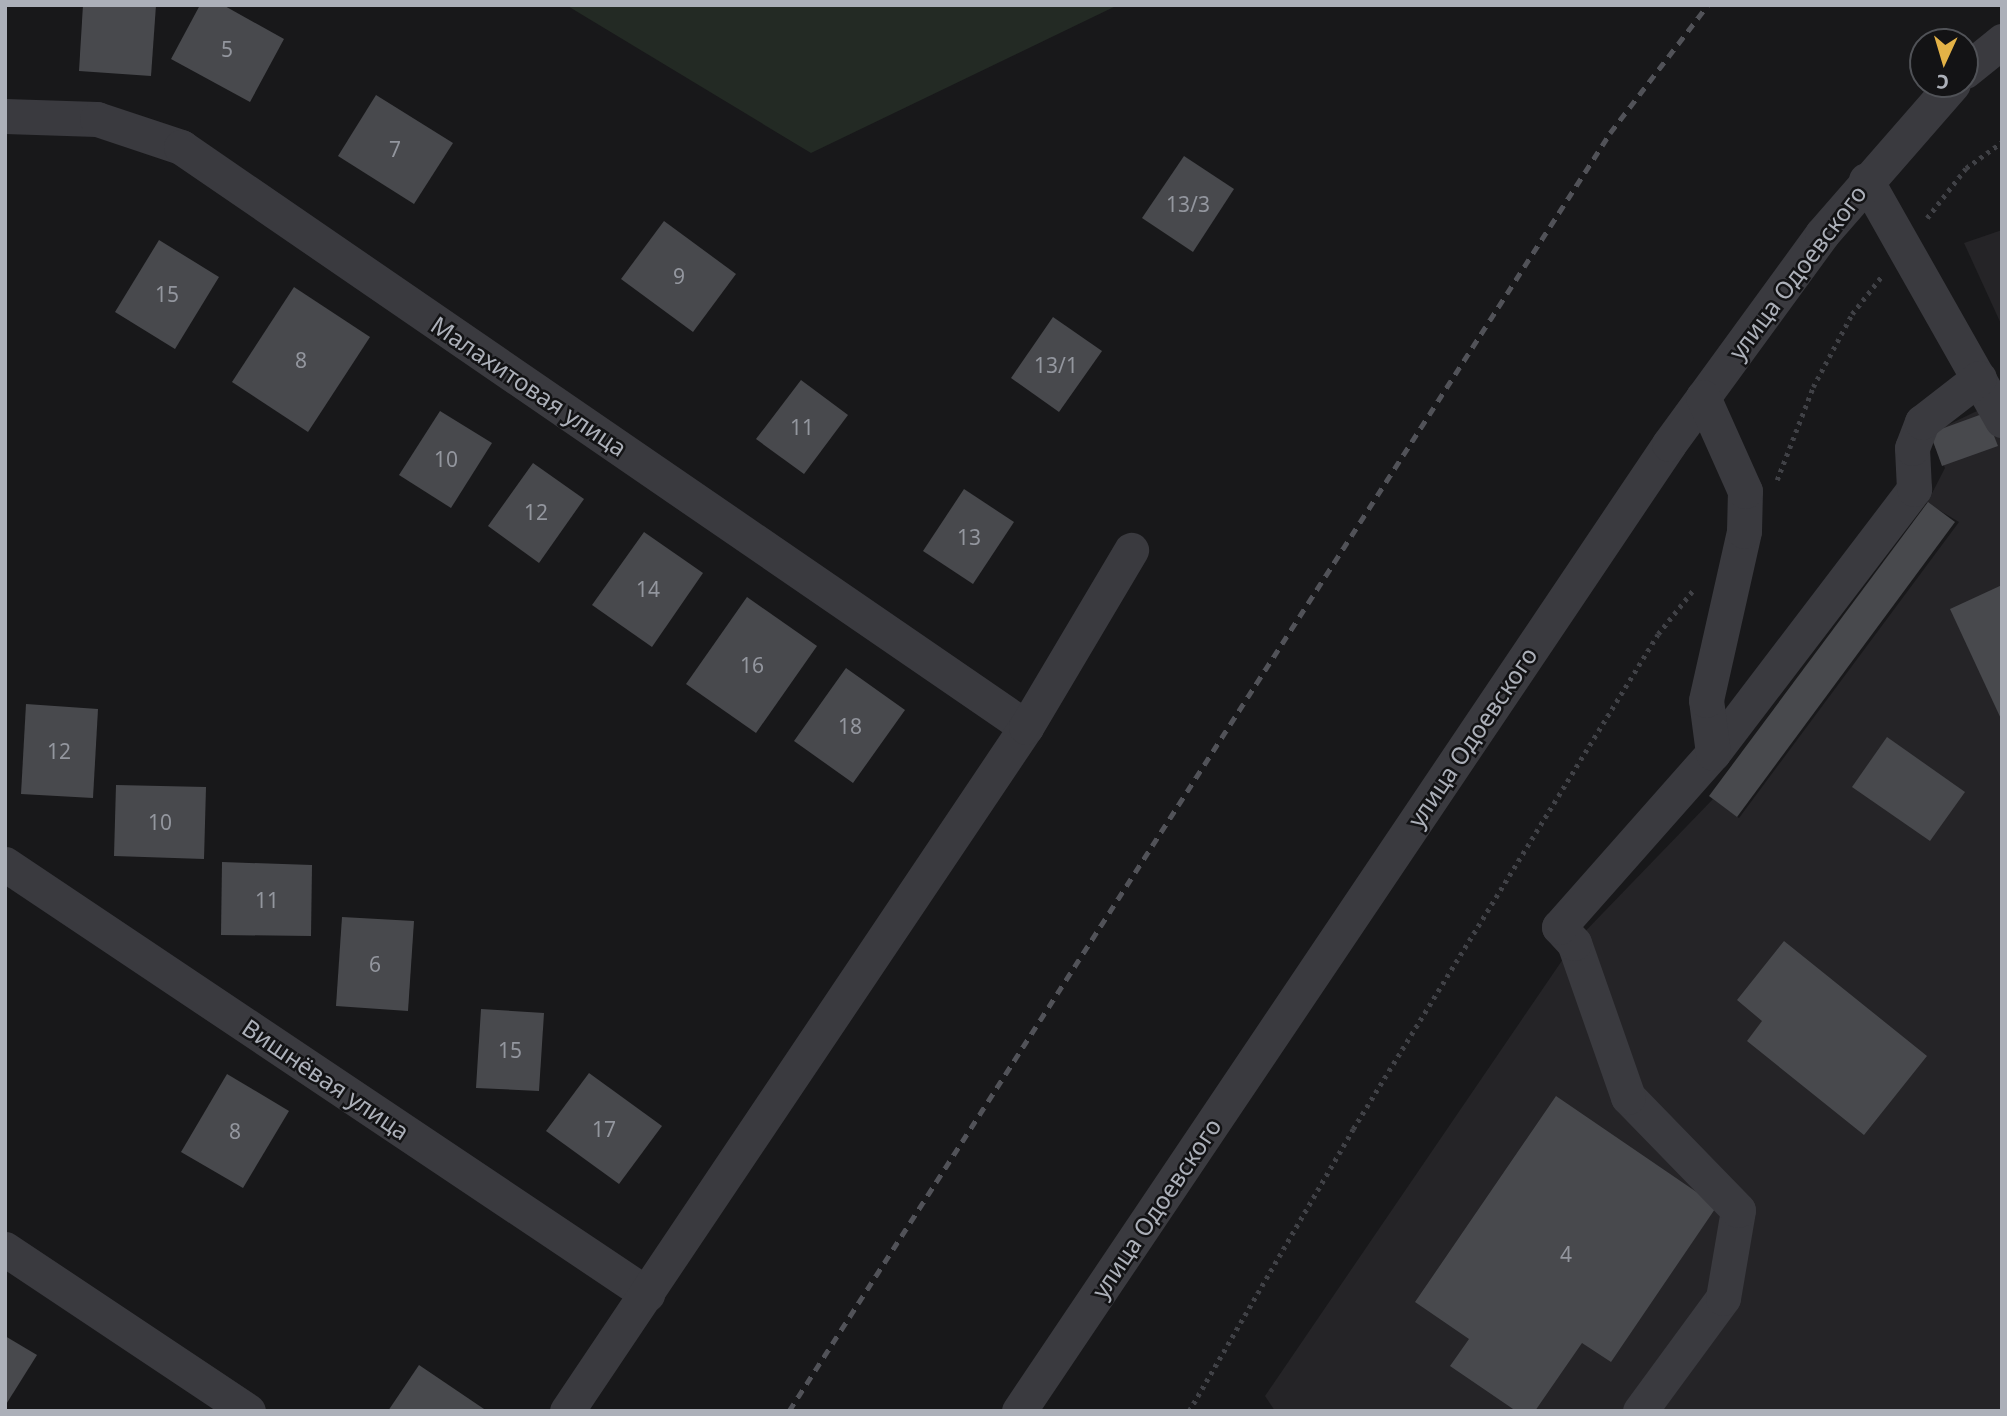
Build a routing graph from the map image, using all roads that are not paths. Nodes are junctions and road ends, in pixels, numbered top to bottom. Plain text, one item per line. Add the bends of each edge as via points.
1 (2002, 41) edge
2 (1979, 60) edge
3 (1940, 98) edge
4 (5, 116) edge
5 (1866, 180) junction
6 (1979, 378) junction
7 (1703, 397) junction
8 (2002, 420) edge
9 (1131, 550) dead end
10 (1026, 727) junction
11 (1713, 753) junction
12 (5, 864) edge
13 (5, 1249) edge
14 (647, 1294) junction
15 (248, 1411) edge
16 (568, 1411) edge
17 (1019, 1411) edge
18 (1640, 1411) edge

1 - 2 street
3 - 5 street, улица Одоевского
4 - 10 street, Малахитовая улица via 97,119 181,147
5 - 6 street
5 - 7 street, улица Одоевского
6 - 8 street
6 - 11 street via 1922,422 1912,448 1914,489
7 - 11 street via 1745,491 1742,544 1706,700
7 - 17 street, улица Одоевского
9 - 10 street
10 - 14 street
11 - 18 street via 1559,927 1574,943 1628,1097 1738,1210 1723,1298
12 - 14 street, Вишнёвая улица
13 - 15 street
14 - 16 street

